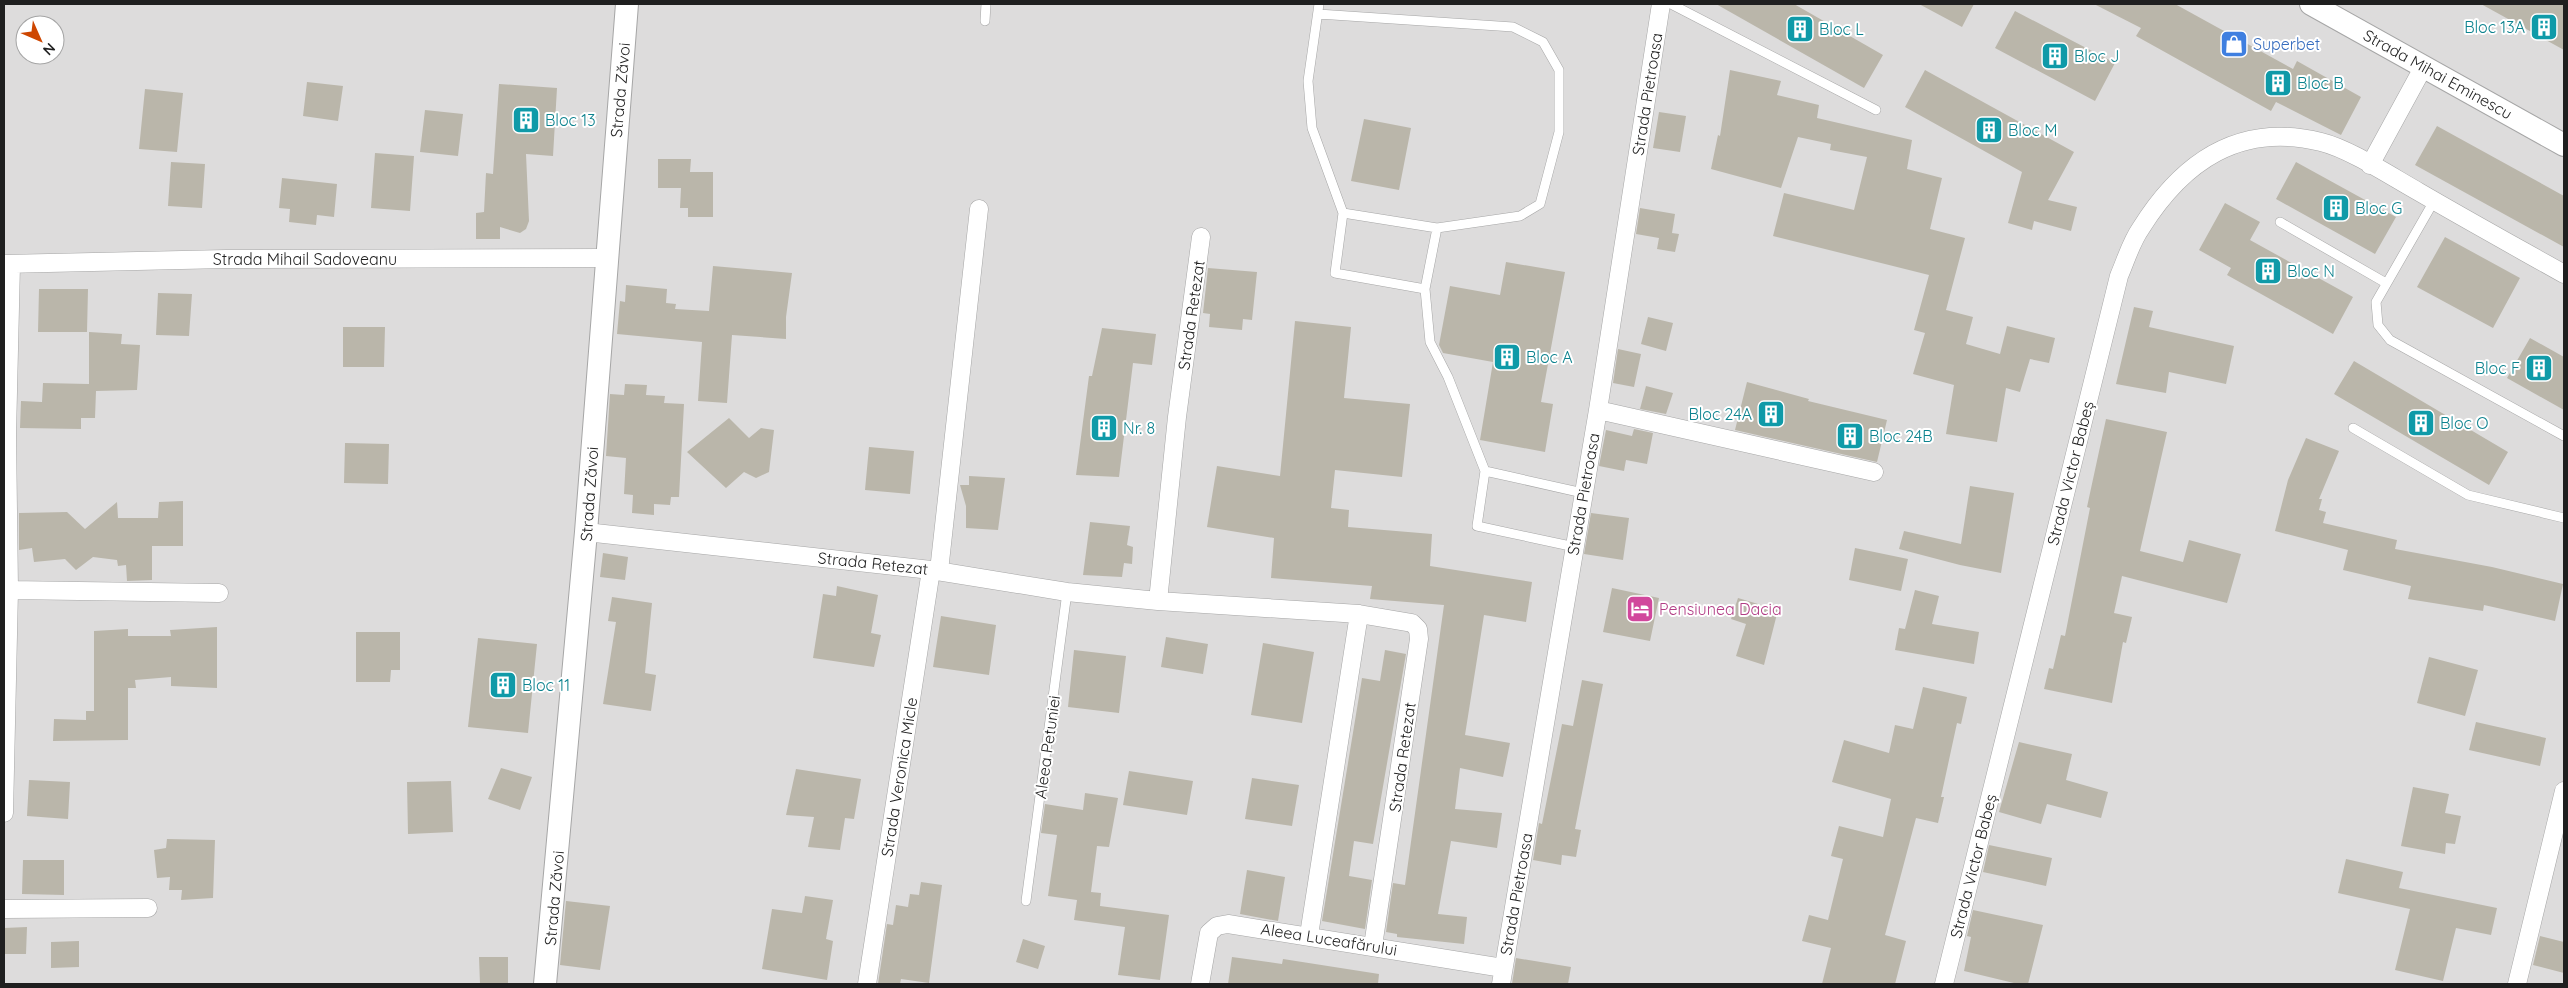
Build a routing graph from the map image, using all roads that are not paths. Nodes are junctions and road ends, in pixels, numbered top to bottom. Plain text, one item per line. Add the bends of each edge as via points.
1 (627, 4) edge
2 (986, 4) edge
3 (1319, 4) edge
4 (1661, 4) edge
5 (1672, 4) edge
6 (2311, 4) edge
7 (1318, 14) junction
8 (984, 21) dead end
9 (2424, 66) junction
10 (1876, 110) dead end
11 (2564, 144) edge
12 (2370, 165) junction
13 (2434, 201) junction
14 (979, 209) dead end
15 (1343, 213) junction
16 (2280, 222) dead end
17 (1437, 228) junction
18 (1201, 236) dead end
19 (606, 258) junction
20 (7, 264) edge
21 (2564, 274) edge
22 (2386, 283) junction
23 (1425, 289) junction
24 (1598, 410) junction
25 (2353, 428) dead end
26 (2564, 436) edge
27 (1486, 471) junction
28 (1874, 472) dead end
29 (1583, 493) junction
30 (2564, 518) edge
31 (586, 532) junction
32 (1574, 547) junction
33 (935, 570) junction
34 (9, 590) junction
35 (1068, 592) junction
36 (219, 593) dead end
37 (1158, 601) junction
38 (1359, 614) junction
39 (2564, 791) edge
40 (4, 813) edge
41 (1026, 901) dead end
42 (148, 908) dead end
43 (4, 909) edge
44 (1309, 935) junction
45 (1374, 946) junction
46 (1502, 976) edge
47 (545, 984) edge
48 (867, 984) edge
49 (1200, 984) edge
50 (1944, 984) edge
51 (2518, 984) edge

1 - 19 street, Strada Zăvoi
2 - 8 lane
3 - 7 lane
4 - 24 street, Strada Pietroasa
5 - 10 lane
6 - 9 street, Strada Mihai Eminescu
7 - 15 lane via 1308,81 1312,128
7 - 17 lane via 1513,27 1542,42 1559,70 1559,132 1540,204 1520,216
9 - 11 street, Strada Mihai Eminescu
9 - 12 street
12 - 13 street, Strada Victor Babeș
12 - 50 street, Strada Victor Babeș via 2323,142 2285,135 2257,138 2200,160 2166,192 2140,229 2119,276
13 - 21 street, Strada Victor Babeș
13 - 22 lane
14 - 33 street, Strada Veronica Micle
15 - 17 lane
15 - 23 lane via 1335,273
16 - 22 lane
17 - 23 lane
18 - 37 street, Strada Retezat via 1177,418
19 - 20 street, Strada Mihail Sadoveanu via 226,259
19 - 31 street, Strada Zăvoi
20 - 34 street
22 - 26 lane via 2376,302 2376,314 2378,325 2390,340
23 - 27 lane via 1430,342 1448,377
24 - 28 street
24 - 29 street, Strada Pietroasa
25 - 30 lane via 2468,495
27 - 29 lane
27 - 32 lane via 1477,526
29 - 32 street, Strada Pietroasa
31 - 33 street, Strada Retezat
31 - 47 street, Strada Zăvoi
32 - 46 street, Strada Pietroasa
33 - 35 street, Strada Retezat
33 - 48 street, Strada Veronica Micle
34 - 36 street
34 - 40 street
35 - 37 street, Strada Retezat
35 - 41 lane, Aleea Petuniei
37 - 38 street, Strada Retezat
38 - 44 street
38 - 45 street, Strada Retezat via 1412,623 1418,629 1419,639
39 - 51 street
42 - 43 street
44 - 45 street, Aleea Luceafărului
44 - 49 street, Aleea Luceafărului via 1228,924 1217,926 1209,933
45 - 46 street, Aleea Luceafărului

